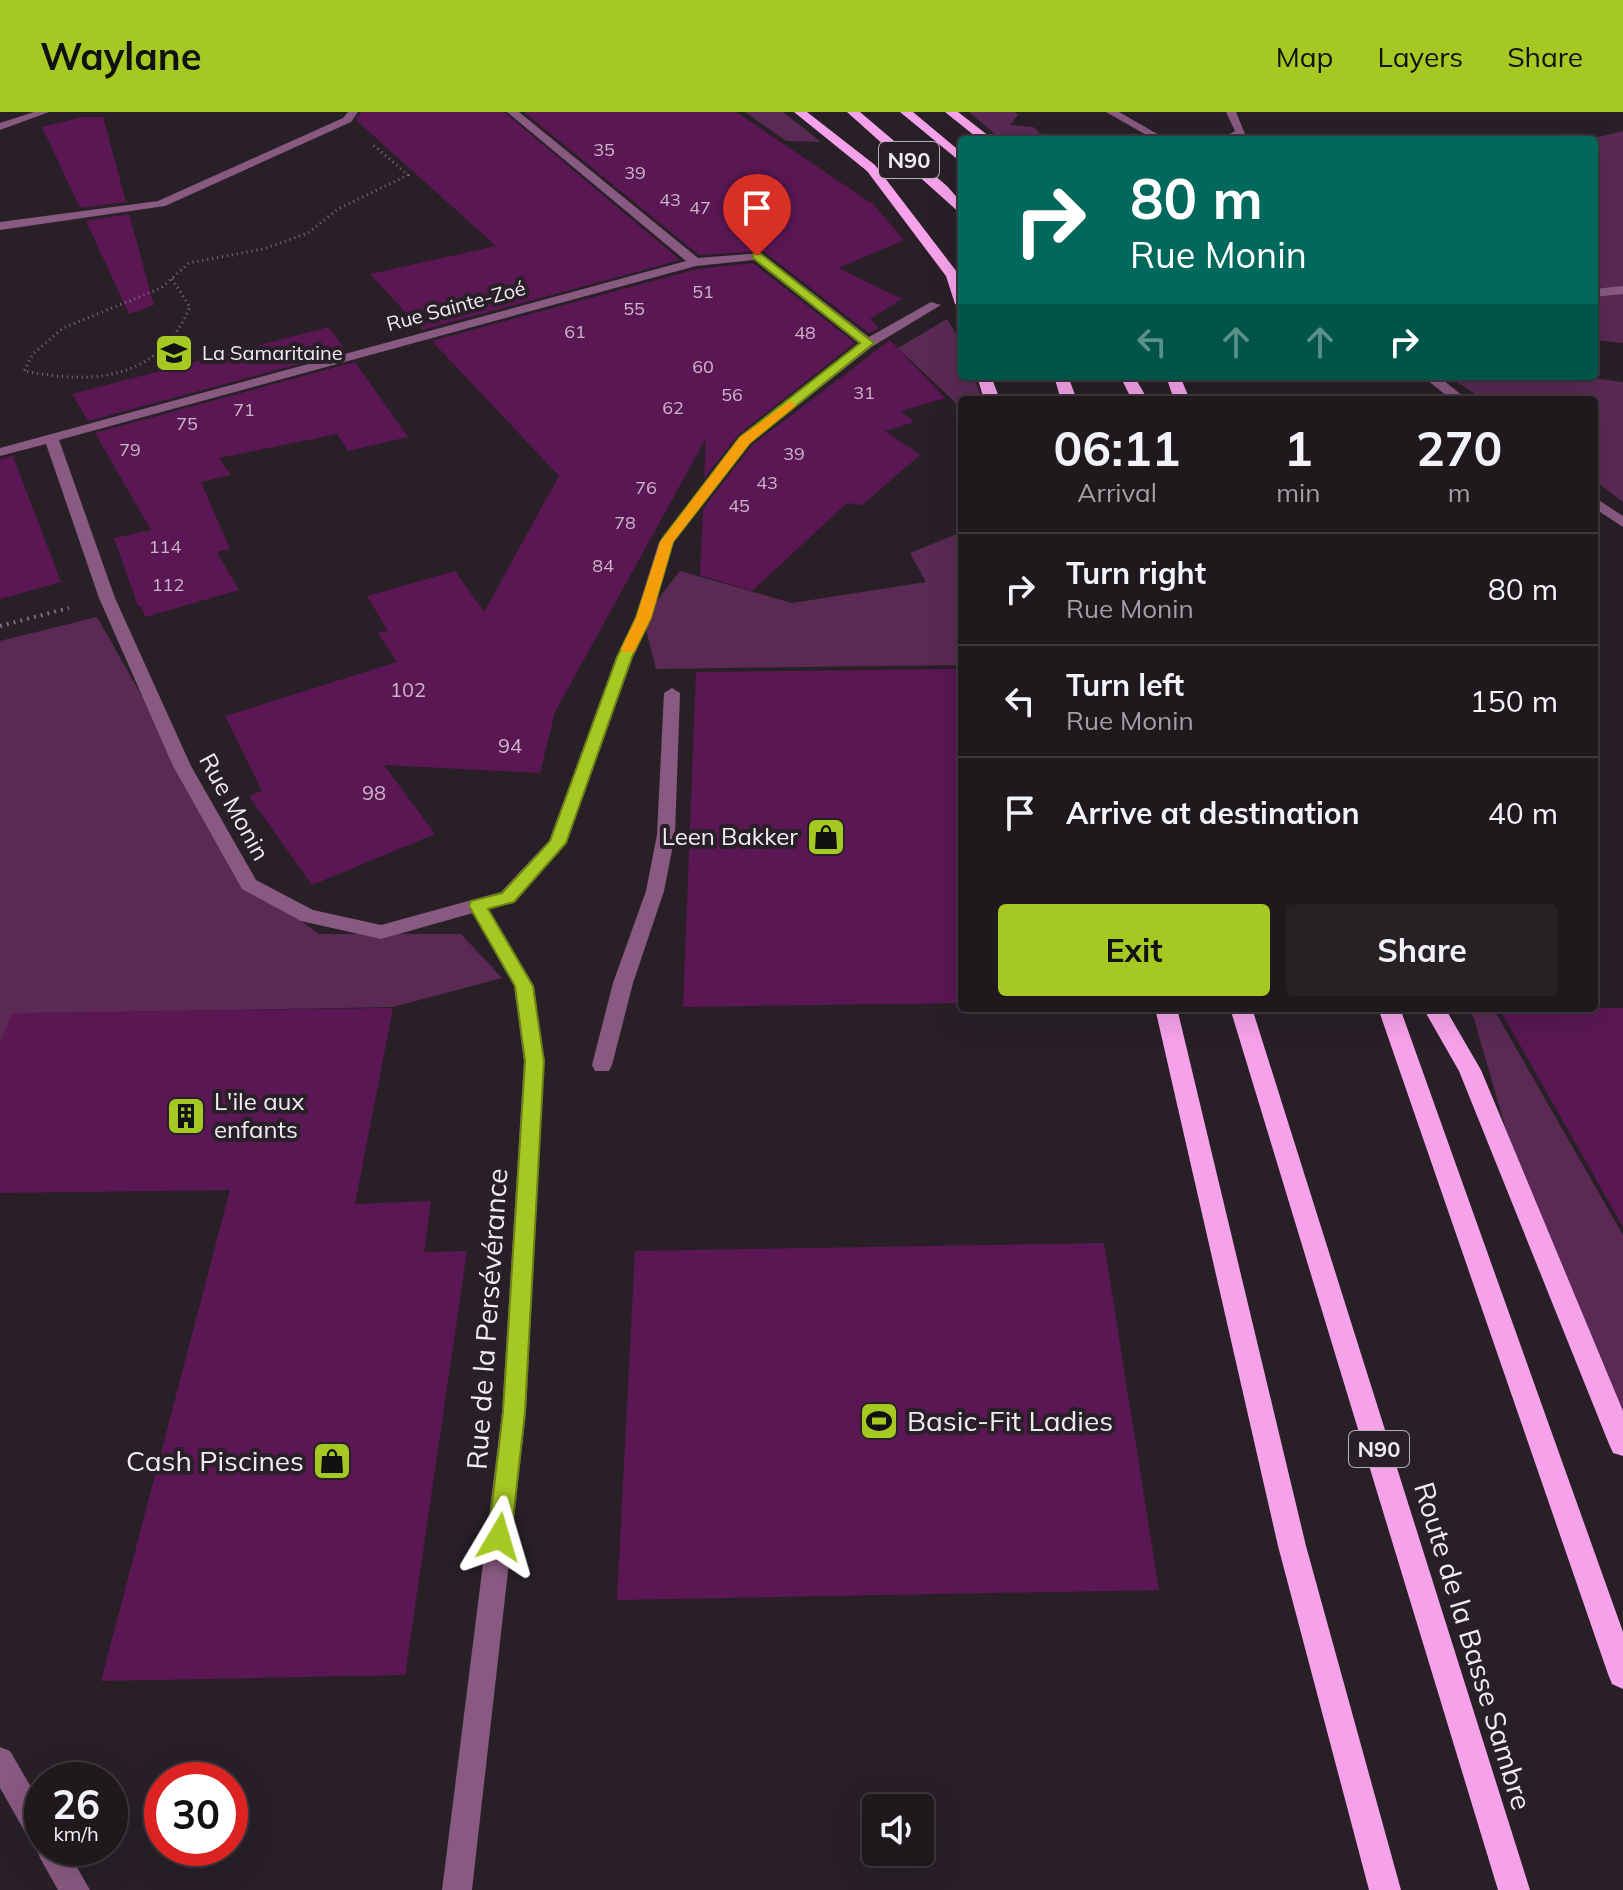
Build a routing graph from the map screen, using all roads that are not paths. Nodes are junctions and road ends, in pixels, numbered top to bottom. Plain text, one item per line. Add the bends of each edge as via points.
1 (44, 112) edge
2 (512, 112) edge
3 (800, 112) edge
4 (853, 112) edge
5 (906, 112) edge
6 (951, 112) edge
7 (1111, 112) edge
8 (1231, 112) edge
9 (350, 116) edge
10 (0, 127) edge
11 (983, 136) edge
12 (1156, 136) edge
13 (1232, 136) edge
14 (958, 156) edge
15 (958, 206) edge
16 (0, 226) edge
17 (695, 262) junction
18 (1623, 290) edge
19 (958, 292) edge
20 (1598, 293) edge
21 (935, 305) dead end
22 (868, 343) junction
23 (1434, 380) edge
24 (1456, 396) edge
25 (51, 438) junction
26 (0, 452) edge
27 (1598, 504) edge
28 (1623, 523) edge
29 (672, 693) dead end
30 (478, 906) junction
31 (1167, 1012) edge
32 (1230, 1012) edge
33 (1242, 1012) edge
34 (1390, 1012) edge
35 (1436, 1012) edge
36 (1253, 1054) junction
37 (602, 1065) dead end
38 (1623, 1444) edge
39 (1623, 1674) edge
40 (0, 1761) edge
41 (24, 1803) edge
42 (61, 1866) edge
43 (75, 1890) edge
44 (457, 1890) edge
45 (1385, 1890) edge
46 (1514, 1890) edge

1 - 10 street
2 - 17 street
3 - 19 highway via 871,168 953,276
4 - 15 highway, N90
5 - 14 highway, N90
6 - 11 highway
7 - 12 street
8 - 13 street via 1241,128
9 - 16 street via 161,204
17 - 22 street via 757,256
17 - 25 street, Rue Sainte-Zoé
18 - 20 street
21 - 22 street, Rue Monin
22 - 30 street, Rue Monin via 745,440 667,542 557,843 508,897
23 - 24 street
25 - 26 street, Rue Sainte-Zoé
25 - 30 street, Rue Monin via 107,598 182,766 249,884 308,916 381,932
27 - 28 street
29 - 37 street via 666,835 655,891
30 - 44 street, Rue de la Persévérance via 524,986 534,1061 514,1412
31 - 45 highway via 1292,1546
32 - 36 highway
33 - 36 highway, Route de la Basse Sambre / N90
34 - 39 highway
35 - 38 highway via 1470,1070
36 - 46 highway, Route de la Basse Sambre / N90
40 - 41 street
42 - 43 street

